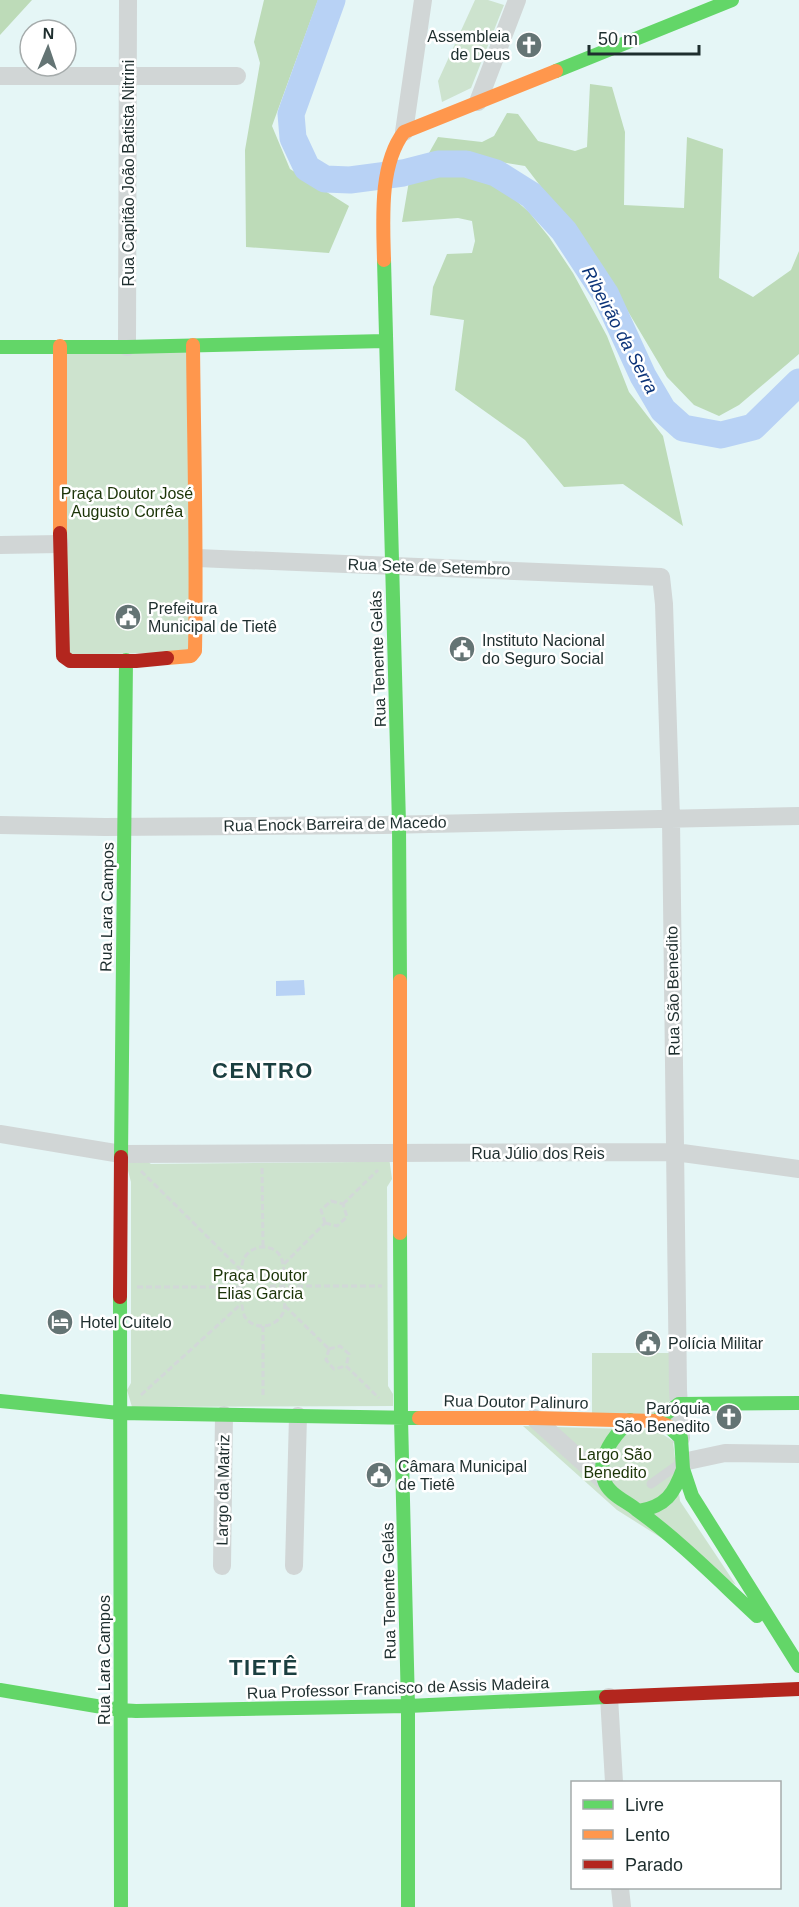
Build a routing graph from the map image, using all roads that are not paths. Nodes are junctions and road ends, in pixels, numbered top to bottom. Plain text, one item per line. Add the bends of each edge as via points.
1 (128, 0) edge
2 (423, 0) edge
3 (517, 0) edge
4 (732, 0) edge
5 (0, 76) edge
6 (128, 76) junction
7 (237, 76) dead end
8 (478, 102) junction
9 (404, 132) junction
10 (385, 341) junction
11 (193, 345) junction
12 (60, 346) junction
13 (0, 347) edge
14 (127, 347) junction
15 (60, 544) junction
16 (0, 545) edge
17 (197, 558) junction
18 (392, 566) junction
19 (661, 577) joint
20 (126, 660) junction
21 (799, 816) edge
22 (671, 819) junction
23 (399, 824) junction
24 (0, 825) edge
25 (124, 827) junction
26 (0, 1134) edge
27 (675, 1152) junction
28 (121, 1154) junction
29 (400, 1154) junction
30 (799, 1168) edge
31 (0, 1401) edge
32 (799, 1403) edge
33 (679, 1404) junction
34 (119, 1413) junction
35 (224, 1415) junction
36 (298, 1416) junction
37 (401, 1418) junction
38 (534, 1418) junction
39 (630, 1420) junction
40 (656, 1421) junction
41 (681, 1438) junction
42 (799, 1454) edge
43 (683, 1465) junction
44 (604, 1481) junction
45 (651, 1484) dead end
46 (639, 1511) junction
47 (222, 1566) dead end
48 (294, 1566) dead end
49 (778, 1635) junction
50 (799, 1666) edge
51 (799, 1689) edge
52 (0, 1690) edge
53 (609, 1697) junction
54 (408, 1706) junction
55 (120, 1710) junction
56 (614, 1781) edge
57 (621, 1889) edge
58 (122, 1907) edge
59 (408, 1907) edge
60 (622, 1907) edge

1 - 6 street, Rua Capitão João Batista Nitrini
2 - 9 street
3 - 8 street
4 - 8 street
5 - 6 street
6 - 7 street
6 - 14 street, Rua Capitão João Batista Nitrini
8 - 9 street
9 - 10 street, Rua Tenente Gelás via 398,140 384,192
10 - 11 street
10 - 18 street, Rua Tenente Gelás
11 - 14 street
11 - 17 street
12 - 13 street
12 - 14 street
12 - 15 street
15 - 16 street
15 - 20 street via 63,656 70,661
17 - 18 street, Rua Sete de Setembro
17 - 20 street via 195,651 191,656
18 - 19 street, Rua Sete de Setembro
18 - 23 street, Rua Tenente Gelás
19 - 22 street, Rua São Benedito
20 - 25 street, Rua Lara Campos
21 - 22 street, Rua Enock Barreira de Macedo
22 - 23 street, Rua Enock Barreira de Macedo
22 - 27 street, Rua São Benedito
23 - 25 street, Rua Enock Barreira de Macedo
23 - 29 street, Rua Tenente Gelás
24 - 25 street, Rua Enock Barreira de Macedo
25 - 28 street, Rua Lara Campos
26 - 28 street
27 - 29 street, Rua Júlio dos Reis
27 - 30 street, Rua Júlio dos Reis
27 - 33 street, Rua São Benedito
28 - 29 street
28 - 34 street
29 - 37 street
31 - 34 street
32 - 33 street
33 - 40 street
33 - 41 street
34 - 35 street
34 - 55 street, Rua Lara Campos
35 - 36 street
35 - 47 street, Largo da Matriz
36 - 37 street
36 - 48 street
37 - 38 street, Rua Doutor Palinuro
37 - 54 street, Rua Tenente Gelás
38 - 39 street, Rua Doutor Palinuro
38 - 44 street
39 - 40 street
39 - 44 street via 610,1443 603,1467
40 - 41 street via 666,1424
41 - 43 street
42 - 43 street via 725,1453
43 - 45 lane
43 - 46 street via 677,1486 661,1505
43 - 49 street via 692,1496
44 - 46 street
46 - 49 street
49 - 50 street
51 - 53 street, Rua Professor Francisco de Assis Madeira
52 - 55 street, Rua Professor Francisco de Assis Madeira
53 - 54 street, Rua Professor Francisco de Assis Madeira
53 - 56 street
54 - 55 street, Rua Professor Francisco de Assis Madeira
54 - 59 street, Rua Tenente Gelás
55 - 58 street, Rua Lara Campos
57 - 60 street

